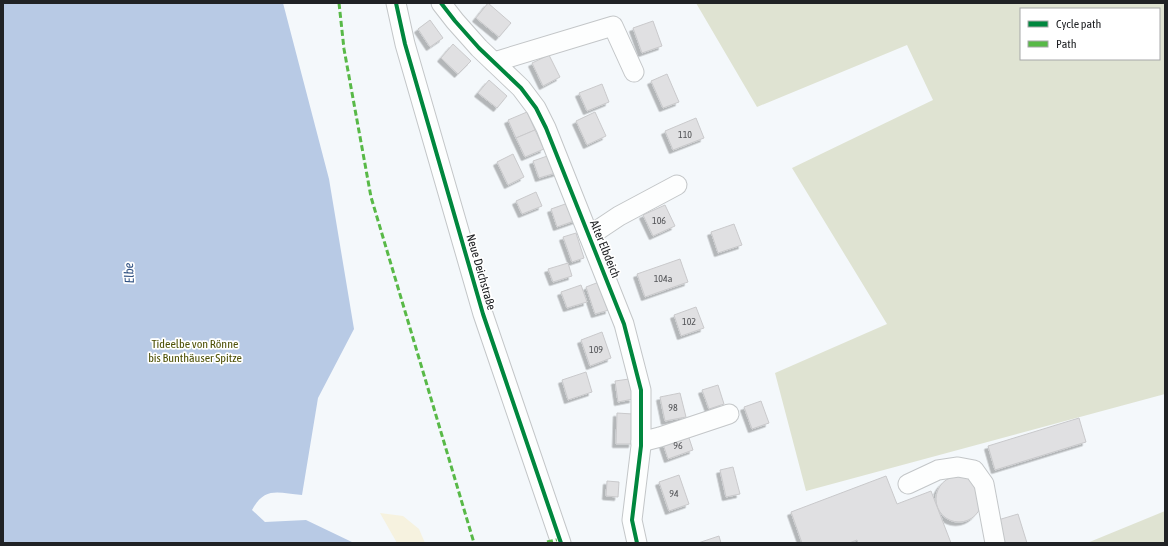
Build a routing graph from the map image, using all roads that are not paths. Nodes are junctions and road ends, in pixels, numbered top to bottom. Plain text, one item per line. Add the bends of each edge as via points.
1 (396, 3) edge
2 (441, 3) edge
3 (494, 62) junction
4 (634, 72) dead end
5 (677, 185) dead end
6 (589, 236) junction
7 (729, 414) dead end
8 (641, 442) junction
9 (908, 484) dead end
10 (561, 543) edge
11 (637, 543) edge
12 (995, 543) edge

1 - 10 street, Neue Deichstraße via 405,44 483,314
2 - 3 street, Alter Elbdeich
3 - 4 street via 613,26
3 - 6 street, Alter Elbdeich via 521,88 536,108
5 - 6 street via 619,216
6 - 8 street, Alter Elbdeich via 624,324 641,390
7 - 8 street
8 - 11 street, Alter Elbdeich via 632,520
9 - 12 street via 938,470 958,467 974,470 984,484

